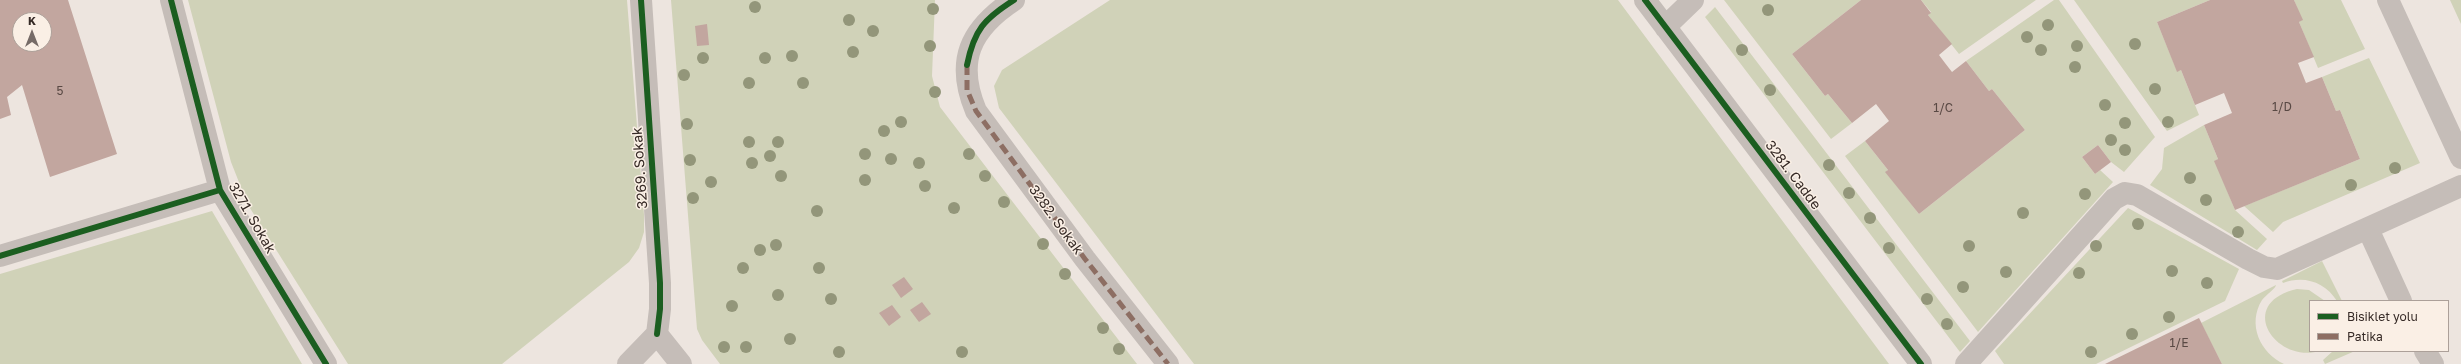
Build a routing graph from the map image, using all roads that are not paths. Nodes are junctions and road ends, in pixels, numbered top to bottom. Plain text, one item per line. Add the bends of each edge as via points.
1 (171, 0) edge
2 (641, 0) edge
3 (1014, 0) edge
4 (1645, 0) edge
5 (1693, 0) edge
6 (2388, 0) edge
7 (1665, 27) junction
8 (2461, 158) edge
9 (2461, 186) edge
10 (220, 190) junction
11 (2368, 229) junction
12 (0, 256) edge
13 (2401, 300) edge
14 (657, 334) junction
15 (2426, 352) edge
16 (326, 364) edge
17 (628, 364) edge
18 (681, 364) edge
19 (1168, 364) edge
20 (1921, 364) edge
21 (1966, 364) edge
22 (2433, 364) edge

1 - 10 street, 3271. Sokak
2 - 14 street, 3269. Sokak via 660,283
3 - 19 street, 3282. Sokak via 997,11 983,25 972,42 967,65 967,90 976,111 1085,259
4 - 7 street, 3281. Cadde
5 - 7 street
6 - 8 street
7 - 20 street, 3281. Cadde
9 - 11 street
10 - 12 street
10 - 16 street, 3271. Sokak
11 - 13 street
11 - 21 street via 2280,268 2268,269 2248,260 2137,194 2125,193 2114,199
14 - 17 street
14 - 18 street
15 - 22 street

